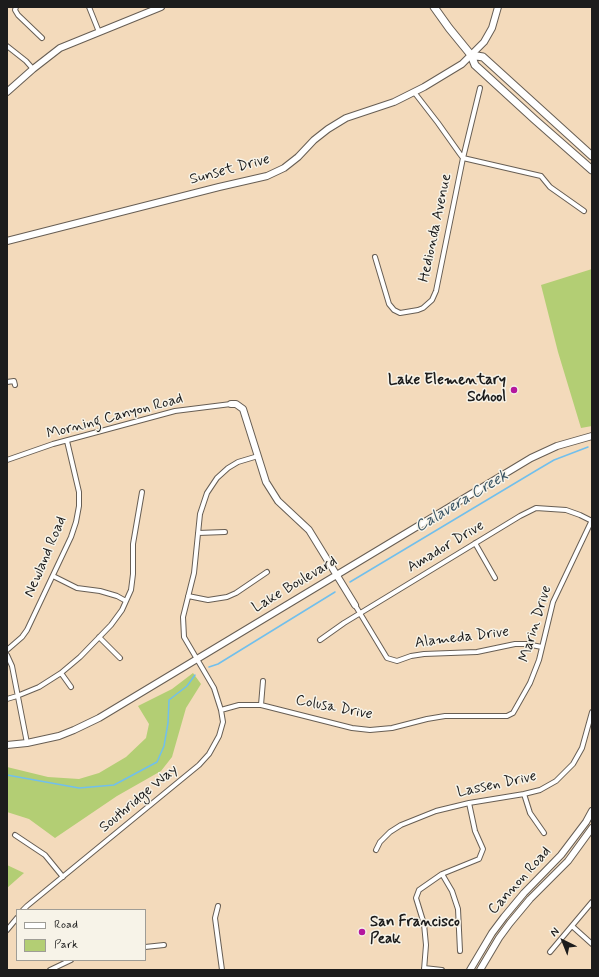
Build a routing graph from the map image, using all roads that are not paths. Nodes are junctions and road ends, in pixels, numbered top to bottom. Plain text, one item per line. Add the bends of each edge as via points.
1 (16, 7) edge
2 (89, 7) edge
3 (161, 7) edge
4 (434, 7) edge
5 (498, 7) edge
6 (99, 32) junction
7 (42, 38) dead end
8 (7, 46) edge
9 (471, 55) junction
10 (33, 69) junction
11 (480, 88) dead end
12 (7, 92) edge
13 (414, 92) junction
14 (585, 150) junction
15 (592, 156) edge
16 (463, 158) junction
17 (578, 158) junction
18 (592, 170) edge
19 (584, 211) dead end
20 (7, 241) edge
21 (375, 258) dead end
22 (7, 382) edge
23 (15, 385) dead end
24 (231, 404) joint
25 (592, 436) edge
26 (67, 441) junction
27 (258, 456) junction
28 (7, 460) edge
29 (142, 492) dead end
30 (592, 521) edge
31 (225, 532) dead end
32 (198, 533) junction
33 (475, 543) junction
34 (267, 572) dead end
35 (337, 574) junction
36 (53, 576) junction
37 (495, 578) dead end
38 (188, 596) junction
39 (126, 601) junction
40 (355, 605) joint
41 (360, 613) junction
42 (99, 637) junction
43 (320, 640) dead end
44 (542, 647) junction
45 (7, 650) edge
46 (7, 655) edge
47 (120, 658) dead end
48 (196, 660) junction
49 (61, 672) junction
50 (263, 681) dead end
51 (71, 687) dead end
52 (17, 696) junction
53 (7, 699) edge
54 (261, 705) junction
55 (221, 710) junction
56 (592, 712) edge
57 (513, 713) joint
58 (27, 743) junction
59 (7, 745) edge
60 (524, 794) junction
61 (469, 803) junction
62 (592, 811) edge
63 (592, 828) edge
64 (544, 833) dead end
65 (15, 835) dead end
66 (376, 850) dead end
67 (442, 874) junction
68 (63, 877) junction
69 (592, 902) edge
70 (218, 906) dead end
71 (25, 909) edge
72 (16, 919) edge
73 (572, 926) junction
74 (7, 930) edge
75 (592, 944) edge
76 (164, 945) dead end
77 (146, 948) edge
78 (460, 951) dead end
79 (550, 952) dead end
80 (69, 961) edge
81 (53, 969) edge
82 (424, 969) edge
83 (222, 970) edge
84 (442, 970) edge
85 (470, 970) edge
86 (480, 970) edge

1 - 7 street via 18,15
2 - 6 street
3 - 6 main road
4 - 9 main road
5 - 9 main road, Sunset Drive via 484,42
6 - 10 main road via 60,48
8 - 10 street via 26,60
9 - 13 main road, Sunset Drive via 462,64
9 - 14 main road via 482,57
9 - 17 main road via 475,65
10 - 12 main road
11 - 16 street, Hedionda Avenue
13 - 16 street
13 - 20 main road, Sunset Drive via 394,102 346,118 314,140 284,168 267,176
14 - 15 main road
14 - 17 main road
16 - 19 street via 541,176 550,187
16 - 21 street, Hedionda Avenue via 436,291 428,304 412,311 400,313 394,310 389,304
17 - 18 main road
22 - 23 street via 14,381
24 - 26 street, Morning Canyon Road via 175,411
24 - 27 main road, Alameda Drive via 236,404 242,409
25 - 35 main road, Lake Boulevard via 557,446 531,458
26 - 28 street, Morning Canyon Road
26 - 36 street, Newland Road via 78,483 79,506 71,537
27 - 32 street, Southridge Way via 238,462 217,478 202,504
27 - 35 main road, Alameda Drive via 266,482 278,502 309,530
29 - 39 street via 134,544 133,574
30 - 33 street, Amador Drive via 566,510 536,508
30 - 44 street, Marin Drive via 553,602
31 - 32 street
32 - 38 street, Southridge Way via 194,574
33 - 37 street
33 - 41 street, Amador Drive
34 - 38 street via 226,597 208,600
35 - 40 main road, Alameda Drive
35 - 48 main road, Lake Boulevard
36 - 39 street via 77,588 100,591
36 - 45 street, Newland Road via 27,630
38 - 48 street, Southridge Way via 183,617 184,637
39 - 42 street via 111,625
40 - 41 street, Alameda Drive
41 - 43 street, Amador Drive
41 - 44 street, Alameda Drive via 387,658 397,661 424,654 477,652 515,644
42 - 47 street
42 - 49 street via 80,658
44 - 57 street, Marin Drive via 530,683
46 - 52 street via 12,666
48 - 55 street, Southridge Way via 214,688
48 - 58 main road, Lake Boulevard via 99,718 59,736
49 - 51 street
49 - 52 street via 39,687
50 - 54 street
52 - 53 street
52 - 58 street
54 - 55 street, Colusa Drive via 239,705
54 - 57 street, Colusa Drive via 352,728 370,730 392,728 445,716 507,716
55 - 68 street, Southridge Way via 219,736 209,754
56 - 60 street, Lassen Drive via 582,748 574,764 556,781 540,790
58 - 59 main road, Lake Boulevard
60 - 61 street, Lassen Drive
60 - 64 street via 530,813
61 - 66 street, Lassen Drive via 436,811 401,825 380,842
61 - 67 street via 475,831 483,849 479,859
62 - 85 main road, Cannon Road via 561,855 504,918
63 - 86 main road, Cannon Road via 568,860 510,923
65 - 68 street via 45,855
67 - 78 street via 452,891 458,909
67 - 82 street via 418,890 416,898 424,924
68 - 71 street, Southridge Way
69 - 73 street
70 - 83 street via 215,918
72 - 74 street
73 - 75 street
73 - 79 street
76 - 77 street
80 - 81 street
82 - 84 street

